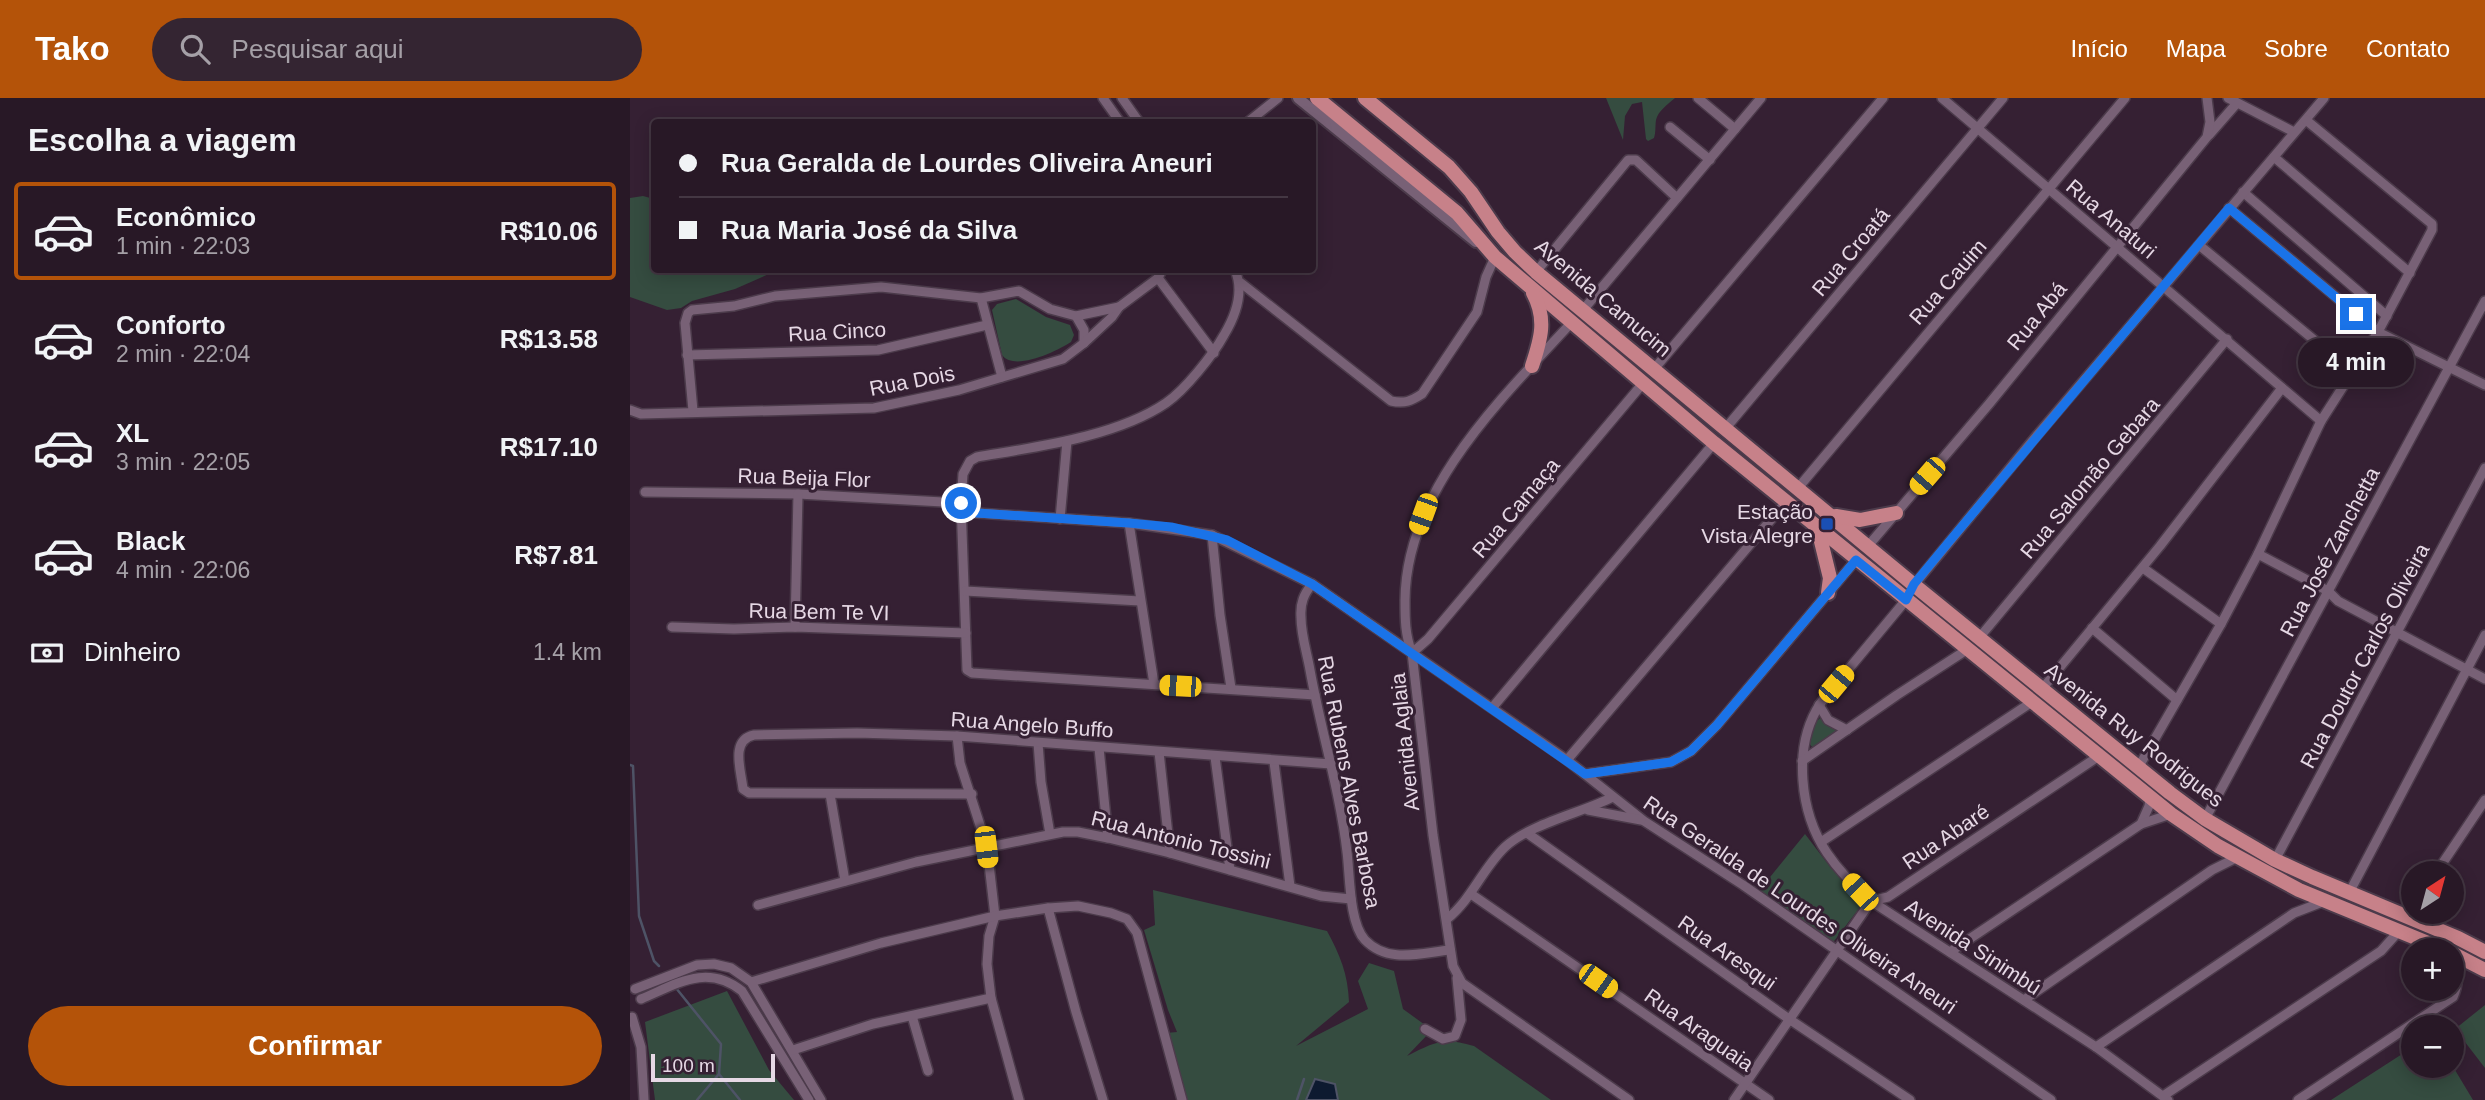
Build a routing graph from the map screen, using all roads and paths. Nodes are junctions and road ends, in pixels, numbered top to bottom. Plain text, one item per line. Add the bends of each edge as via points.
1 (1103, 98) edge
2 (1122, 98) edge
3 (1278, 98) edge
4 (1298, 98) edge
5 (1317, 98) edge
6 (1365, 98) edge
7 (1698, 98) edge
8 (1761, 98) edge
9 (1883, 98) edge
10 (1942, 98) edge
11 (2003, 98) edge
12 (2125, 98) edge
13 (2207, 98) edge
14 (2324, 98) edge
15 (2232, 100) edge
16 (1118, 119) edge
17 (1137, 119) edge
18 (1252, 119) edge
19 (2306, 120) junction
20 (1670, 127) dead end
21 (1978, 128) junction
22 (1735, 129) junction
23 (2294, 132) junction
24 (2207, 137) junction
25 (2274, 156) junction
26 (1710, 160) junction
27 (2050, 190) junction
28 (2243, 192) junction
29 (1677, 198) junction
30 (2229, 208) junction
31 (2117, 245) junction
32 (2199, 245) junction
33 (1495, 257) junction
34 (1536, 272) junction
35 (1236, 273) edge
36 (2410, 273) junction
37 (1160, 274) edge
38 (1524, 281) junction
39 (1241, 283) junction
40 (2165, 287) junction
41 (981, 298) junction
42 (2485, 301) edge
43 (1119, 307) junction
44 (1583, 310) junction
45 (1076, 316) junction
46 (2387, 316) junction
47 (1572, 323) junction
48 (988, 325) junction
49 (2378, 332) junction
50 (2228, 340) junction
51 (1084, 343) junction
52 (1214, 354) junction
53 (687, 355) junction
54 (1532, 366) junction
55 (1655, 368) junction
56 (2449, 368) junction
57 (2353, 372) junction
58 (1002, 377) junction
59 (1644, 382) junction
60 (2485, 385) edge
61 (2282, 388) junction
62 (630, 410) edge
63 (693, 411) junction
64 (2321, 421) junction
65 (1725, 429) junction
66 (1067, 441) junction
67 (1714, 443) junction
68 (2485, 468) edge
69 (1798, 488) junction
70 (645, 492) dead end
71 (798, 494) junction
72 (1786, 502) junction
73 (962, 507) junction
74 (1896, 513) junction
75 (1829, 514) junction
76 (1060, 519) junction
77 (1129, 523) junction
78 (1818, 528) junction
79 (1212, 535) junction
80 (1868, 546) junction
81 (2258, 554) junction
82 (1856, 560) junction
83 (2143, 568) junction
84 (1312, 584) junction
85 (1914, 584) junction
86 (965, 591) junction
87 (2328, 591) junction
88 (1828, 593) junction
89 (1906, 600) junction
90 (1140, 601) junction
91 (2221, 624) junction
92 (795, 626) junction
93 (672, 627) dead end
94 (2092, 628) junction
95 (966, 633) junction
96 (2398, 633) junction
97 (2485, 635) edge
98 (1979, 638) junction
99 (1968, 649) junction
100 (1412, 653) junction
101 (2467, 668) junction
102 (2485, 678) edge
103 (1154, 684) junction
104 (1231, 688) junction
105 (2042, 689) junction
106 (1315, 695) junction
107 (2178, 699) junction
108 (2032, 702) junction
109 (1819, 705) junction
110 (1492, 708) junction
111 (1847, 730) junction
112 (957, 736) junction
113 (1038, 743) junction
114 (1099, 748) junction
115 (1159, 752) junction
116 (1215, 757) junction
117 (2099, 757) junction
118 (1567, 761) junction
119 (1802, 761) junction
120 (1274, 762) junction
121 (1331, 764) junction
122 (2138, 768) junction
123 (1585, 774) junction
124 (2131, 783) junction
125 (830, 794) junction
126 (972, 794) junction
127 (1613, 797) junction
128 (2150, 797) junction
129 (2485, 800) edge
130 (1588, 810) junction
131 (2171, 814) junction
132 (2205, 819) junction
133 (1644, 821) junction
134 (2141, 824) junction
135 (1527, 833) junction
136 (1050, 834) junction
137 (1108, 838) junction
138 (1821, 842) junction
139 (2218, 846) junction
140 (986, 847) junction
141 (1170, 853) junction
142 (2238, 858) junction
143 (2275, 860) junction
144 (2444, 861) edge
145 (1230, 870) junction
146 (2212, 870) junction
147 (845, 881) junction
148 (1290, 887) junction
149 (2299, 890) junction
150 (2349, 893) junction
151 (1471, 894) junction
152 (1351, 899) junction
153 (1871, 901) junction
154 (2325, 901) junction
155 (758, 905) dead end
156 (1048, 908) junction
157 (2401, 910) edge
158 (2294, 913) junction
159 (995, 916) junction
160 (1447, 919) junction
161 (2403, 924) edge
162 (2434, 924) edge
163 (2399, 931) junction
164 (2416, 938) edge
165 (2483, 947) edge
166 (1450, 950) junction
167 (1836, 950) junction
168 (1950, 952) junction
169 (2464, 960) edge
170 (2485, 970) edge
171 (1456, 976) junction
172 (751, 982) junction
173 (633, 988) edge
174 (991, 998) junction
175 (641, 999) junction
176 (2024, 1000) junction
177 (2447, 1001) edge
178 (912, 1016) junction
179 (631, 1017) edge
180 (1790, 1019) junction
181 (1425, 1029) dead end
182 (2096, 1047) junction
183 (793, 1050) junction
184 (928, 1071) dead end
185 (1745, 1084) junction
186 (2165, 1098) edge
187 (644, 1100) edge
188 (809, 1100) edge
189 (821, 1100) edge
190 (1019, 1100) edge
191 (1103, 1100) edge
192 (1182, 1100) edge
193 (1629, 1100) edge
194 (1734, 1100) edge
195 (1769, 1100) edge
196 (1910, 1100) edge
197 (2051, 1100) edge
198 (2298, 1100) edge

1 - 16 street
2 - 17 street
3 - 18 street
4 - 33 street, Avenida Camucim
5 - 33 main road, Avenida Camucim via 1457,213
6 - 34 main road, Avenida Camucim via 1449,167 1498,232
7 - 22 street
8 - 22 street
9 - 55 street
10 - 21 street, Rua Anaturi
11 - 21 street, Rua Croatá
12 - 27 street, Rua Cauim
13 - 24 street
14 - 19 street
15 - 23 street
15 - 24 street, Rua Abá
19 - 23 street
19 - 36 street via 2433,227
20 - 26 street
21 - 27 street, Rua Anaturi
21 - 65 street, Rua Croatá
22 - 26 street
23 - 25 street
24 - 31 street, Rua Abá
25 - 28 street
25 - 36 street
26 - 29 street
27 - 31 street, Rua Anaturi
27 - 69 street, Rua Cauim
28 - 30 street
28 - 46 street
29 - 34 street via 1636,160 1629,160
29 - 44 street
30 - 32 street
30 - 49 street
31 - 40 street, Rua Anaturi
31 - 74 street, Rua Abá
32 - 40 street
32 - 57 street
33 - 38 main road, Avenida Camucim
33 - 39 street via 1477,312 1422,394 1410,402 1391,401
34 - 44 main road, Avenida Camucim
35 - 39 street
36 - 46 street
37 - 43 street, Rua Dois
37 - 52 street
38 - 47 main road, Avenida Camucim
38 - 54 main road via 1540,306 1543,322
39 - 52 street via 1236,311
40 - 50 street, Rua Anaturi
40 - 85 street
41 - 45 street via 1019,291 1050,309
41 - 48 street
41 - 53 street via 881,287 775,296 692,310 685,318
42 - 56 street, Rua José Zanchetta
43 - 45 street
43 - 51 street, Rua Dois
44 - 47 main road
44 - 55 main road, Avenida Camucim
45 - 51 street via 1084,330
46 - 49 street
47 - 54 street, Avenida Aglaia
47 - 59 main road, Avenida Camucim
48 - 53 street, Rua Cinco via 878,350
48 - 58 street
49 - 56 street
49 - 57 street
50 - 61 street, Rua Anaturi
50 - 98 street, Rua Salomão Gebara
51 - 58 street, Rua Dois via 1063,359
52 - 66 street via 1169,402 1144,416
53 - 63 street
54 - 100 street, Avenida Aglaia via 1456,458 1423,514 1405,578 1406,638
55 - 65 main road, Avenida Camucim
56 - 60 street
56 - 87 street, Rua José Zanchetta
57 - 64 street
58 - 63 street, Rua Dois via 874,408
59 - 67 main road, Avenida Camucim
59 - 100 street, Rua Camaça
61 - 64 street, Rua Anaturi
61 - 83 street
62 - 63 street, Rua Dois via 641,414
64 - 81 street
65 - 67 main road
65 - 69 main road, Avenida Camucim
66 - 73 street via 970,460 963,474
66 - 76 street
67 - 72 main road, Avenida Camucim
67 - 110 street
68 - 96 street, Rua Doutor Carlos Oliveira
69 - 75 main road, Avenida Camucim
70 - 71 street, Rua Beija Flor
71 - 73 street, Rua Beija Flor
71 - 92 street
72 - 78 main road, Avenida Camucim
72 - 118 street
73 - 76 street, Rua Geralda de Lourdes Oliveira Aneuri
73 - 86 street
74 - 75 main road via 1860,520
74 - 80 street, Rua Abá
75 - 80 main road, Avenida Ruy Rodrigues
76 - 77 street, Rua Geralda de Lourdes Oliveira Aneuri
77 - 79 street, Rua Geralda de Lourdes Oliveira Aneuri
77 - 90 street
78 - 82 main road, Avenida Ruy Rodrigues
78 - 88 main road via 1830,578
79 - 84 street, Rua Geralda de Lourdes Oliveira Aneuri
79 - 104 street
80 - 82 main road
80 - 85 main road, Avenida Ruy Rodrigues
81 - 87 street
81 - 91 street
82 - 88 street
82 - 89 main road, Avenida Ruy Rodrigues
83 - 91 street
83 - 94 street
84 - 100 street, Rua Geralda de Lourdes Oliveira Aneuri
84 - 106 street, Rua Rubens Alves Barbosa via 1303,596 1301,617
85 - 89 main road
85 - 98 main road, Avenida Ruy Rodrigues
86 - 90 street
86 - 95 street
87 - 96 street
87 - 132 street, Rua José Zanchetta
88 - 123 street via 1691,751 1671,762
89 - 99 main road, Avenida Ruy Rodrigues
89 - 109 street, Avenida Sinimbú
90 - 103 street
91 - 107 street
92 - 93 street, Rua Bem Te VI
92 - 95 street, Rua Bem Te VI
94 - 105 street
94 - 107 street
95 - 103 street via 968,672
96 - 101 street
96 - 143 street, Rua Doutor Carlos Oliveira
97 - 101 street
98 - 105 main road, Avenida Ruy Rodrigues
99 - 108 main road, Avenida Ruy Rodrigues
99 - 111 street
100 - 110 street, Rua Geralda de Lourdes Oliveira Aneuri
100 - 160 street, Avenida Aglaia
101 - 102 street
101 - 150 street
103 - 104 street
104 - 106 street
105 - 122 main road, Avenida Ruy Rodrigues
106 - 121 street, Rua Rubens Alves Barbosa
107 - 122 street
108 - 117 main road, Avenida Ruy Rodrigues
108 - 138 street
109 - 111 street via 1828,720
109 - 119 street, Avenida Sinimbú
110 - 118 street, Rua Geralda de Lourdes Oliveira Aneuri
111 - 119 street
112 - 113 street, Rua Angelo Buffo
112 - 125 street, Rua Angelo Buffo via 754,735 740,742 745,792
112 - 126 street via 960,763
113 - 114 street, Rua Angelo Buffo
113 - 136 street
114 - 115 street, Rua Angelo Buffo
114 - 137 street
115 - 116 street, Rua Angelo Buffo
115 - 141 street
116 - 120 street, Rua Angelo Buffo
116 - 145 street
117 - 124 main road, Avenida Ruy Rodrigues
117 - 153 street, Rua Abaré via 1888,897
118 - 123 street, Rua Geralda de Lourdes Oliveira Aneuri
119 - 138 street, Avenida Sinimbú via 1807,803
120 - 121 street, Rua Angelo Buffo
120 - 148 street
121 - 152 street, Rua Rubens Alves Barbosa via 1348,853
122 - 124 main road
122 - 132 main road, Avenida Ruy Rodrigues
123 - 127 street, Rua Geralda de Lourdes Oliveira Aneuri
124 - 128 main road, Avenida Ruy Rodrigues
125 - 126 street
125 - 147 street
126 - 140 street
127 - 130 street
127 - 133 street, Rua Geralda de Lourdes Oliveira Aneuri
128 - 131 main road, Avenida Ruy Rodrigues
128 - 134 street
129 - 144 street
130 - 133 street
130 - 135 street
131 - 134 street
131 - 139 main road, Avenida Ruy Rodrigues
132 - 143 main road, Avenida Ruy Rodrigues
133 - 167 street, Rua Geralda de Lourdes Oliveira Aneuri
134 - 168 street
135 - 151 street via 1506,846
135 - 180 street, Rua Aresqui
136 - 137 street, Rua Antonio Tossini via 1078,832
136 - 140 street, Rua Antonio Tossini
137 - 141 street, Rua Antonio Tossini
138 - 153 street, Avenida Sinimbú
139 - 142 main road, Avenida Ruy Rodrigues
139 - 146 street
140 - 147 street, Rua Antonio Tossini
140 - 159 street
141 - 145 street, Rua Antonio Tossini
142 - 146 street
142 - 149 main road, Avenida Ruy Rodrigues
143 - 150 main road, Avenida Ruy Rodrigues
145 - 148 street, Rua Antonio Tossini
146 - 176 street
147 - 155 street, Rua Antonio Tossini
148 - 152 street, Rua Antonio Tossini
149 - 154 main road, Avenida Ruy Rodrigues
149 - 158 street
150 - 157 main road, Avenida Ruy Rodrigues
151 - 160 street
151 - 185 street, Rua Araguaia
152 - 166 street, Rua Rubens Alves Barbosa via 1362,937 1374,949 1389,956
153 - 167 street
153 - 168 street, Avenida Sinimbú
154 - 158 street
154 - 163 main road, Avenida Ruy Rodrigues
156 - 159 street
156 - 191 street
156 - 192 street via 1078,906 1111,913 1133,926
158 - 182 street
159 - 172 street via 881,943
159 - 174 street via 987,964
160 - 166 street, Avenida Aglaia
161 - 163 main road
162 - 165 main road, Avenida Ruy Rodrigues
163 - 164 main road, Avenida Ruy Rodrigues
163 - 186 street via 2381,951
166 - 171 street, Avenida Aglaia
167 - 180 street
167 - 197 street, Rua Geralda de Lourdes Oliveira Aneuri
168 - 176 street, Avenida Sinimbú
169 - 170 main road
171 - 181 street, Avenida Aglaia via 1461,1020 1455,1037 1443,1039
171 - 193 street
172 - 173 street via 731,968 714,964 697,965
172 - 183 street
173 - 175 street
174 - 178 street
174 - 190 street
175 - 179 street
175 - 188 street via 700,977 730,981 742,991
176 - 182 street, Avenida Sinimbú
177 - 198 street
178 - 183 street
178 - 184 street
179 - 187 street via 640,1047
180 - 185 street
180 - 196 street, Rua Aresqui
182 - 186 street, Avenida Sinimbú
183 - 189 street
185 - 194 street
185 - 195 street, Rua Araguaia

